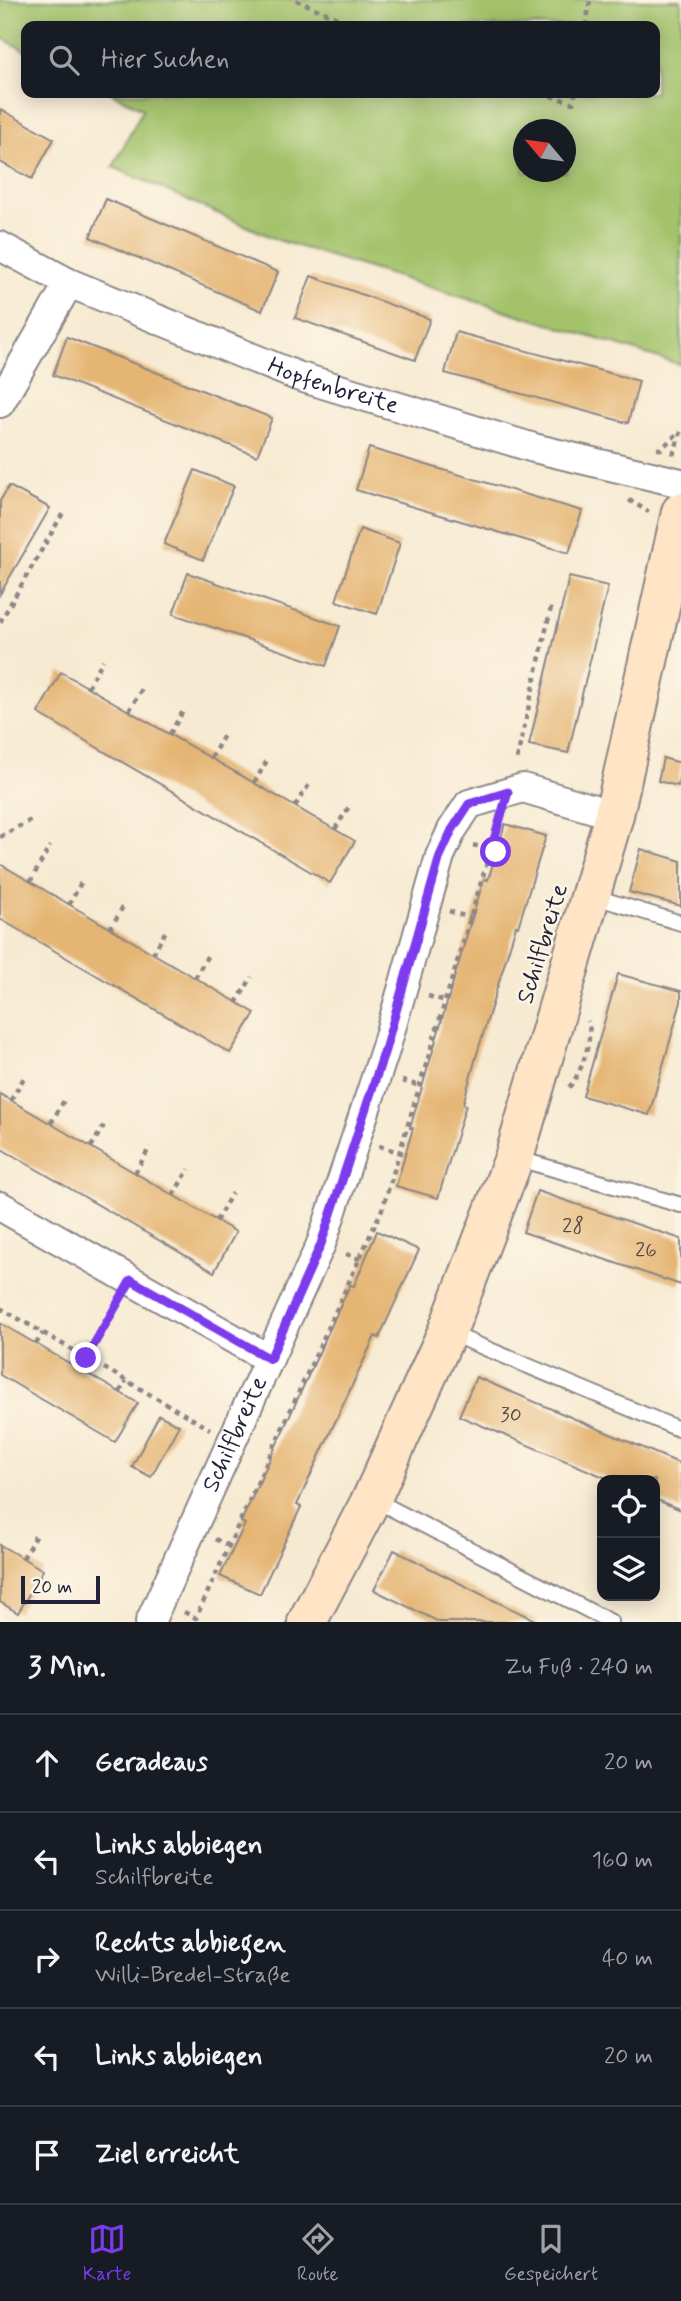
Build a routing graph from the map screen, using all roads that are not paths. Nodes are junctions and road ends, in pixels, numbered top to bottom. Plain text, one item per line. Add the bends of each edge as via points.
1 (0, 246) edge
2 (69, 283) junction
3 (0, 403) edge
4 (681, 483) edge
5 (664, 511) edge
6 (614, 815) junction
7 (591, 896) junction
8 (681, 923) edge
9 (514, 1158) junction
10 (681, 1205) edge
11 (0, 1206) edge
12 (447, 1332) junction
13 (270, 1359) junction
14 (681, 1430) edge
15 (372, 1498) junction
16 (161, 1614) edge
17 (307, 1622) edge
18 (611, 1622) edge

1 - 2 street, Hopfenbreite
2 - 3 street
2 - 4 street, Hopfenbreite via 297,376 534,448
5 - 6 main road, Schilfbreite
6 - 7 main road, Schilfbreite
6 - 13 street, Schilfbreite via 523,788 469,804 452,830 440,856 385,1050 325,1231
7 - 8 lane
7 - 9 main road, Schilfbreite
9 - 10 lane
9 - 12 main road, Schilfbreite
11 - 13 street
12 - 14 lane
12 - 15 main road, Schilfbreite
13 - 16 street, Schilfbreite
15 - 17 main road, Schilfbreite
15 - 18 lane

